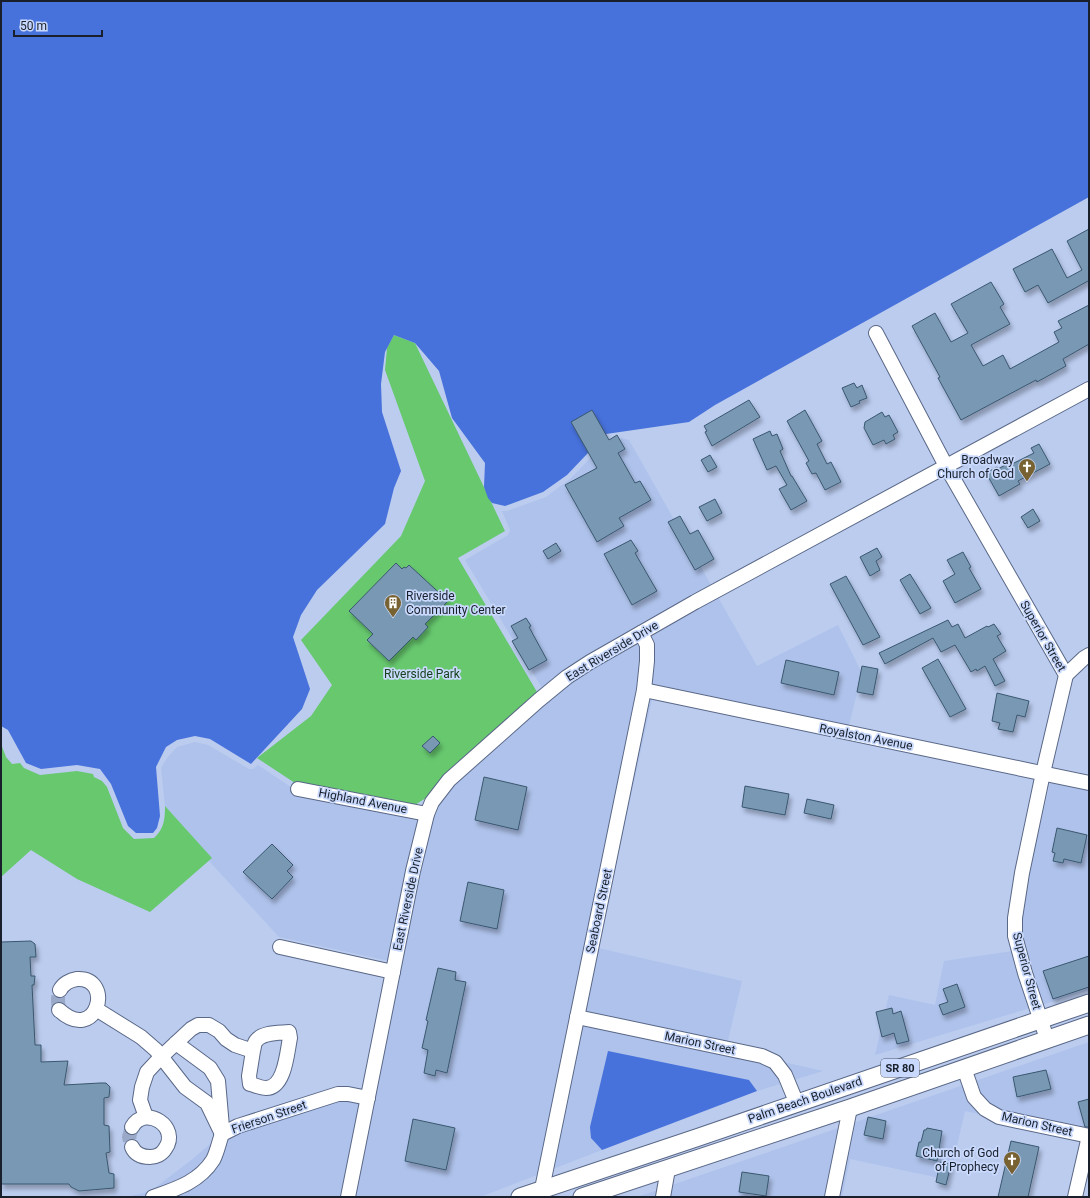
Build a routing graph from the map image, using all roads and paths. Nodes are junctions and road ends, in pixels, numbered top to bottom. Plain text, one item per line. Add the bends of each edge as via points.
1 (876, 333) dead end
2 (1089, 389) edge
3 (946, 466) junction
4 (641, 634) junction
5 (1089, 655) edge
6 (1066, 675) junction
7 (644, 690) junction
8 (1043, 773) junction
9 (1089, 783) edge
10 (298, 789) dead end
11 (427, 814) junction
12 (280, 947) dead end
13 (393, 972) junction
14 (60, 990) dead end
15 (1089, 1003) edge
16 (96, 1009) junction
17 (59, 1010) dead end
18 (577, 1017) junction
19 (1040, 1020) junction
20 (1089, 1025) edge
21 (1047, 1039) junction
22 (176, 1043) junction
23 (253, 1051) dead end
24 (161, 1057) junction
25 (964, 1068) junction
26 (368, 1098) junction
27 (797, 1104) junction
28 (850, 1108) junction
29 (146, 1118) junction
30 (132, 1127) dead end
31 (222, 1134) junction
32 (1089, 1136) edge
33 (699, 1137) junction
34 (132, 1147) dead end
35 (668, 1169) junction
36 (542, 1189) junction
37 (153, 1197) edge
38 (348, 1197) edge
39 (520, 1197) edge
40 (582, 1197) edge
41 (663, 1197) edge
42 (832, 1197) edge
43 (1076, 1197) edge

1 - 3 street, Superior Street
2 - 3 street, East Riverside Drive
3 - 4 street, East Riverside Drive
3 - 6 street, Superior Street
4 - 7 street, Seaboard Street via 648,645
4 - 11 street, East Riverside Drive via 590,662 539,700 449,780 432,802
5 - 6 street
6 - 8 street, Superior Street
7 - 8 street, Royalston Avenue
7 - 18 street, Seaboard Street
8 - 9 street, Royalston Avenue
8 - 19 street, Superior Street via 1015,918 1015,936
10 - 11 street, Highland Avenue
11 - 13 street, East Riverside Drive
12 - 13 street
13 - 26 street, East Riverside Drive
14 - 16 street via 74,979 87,981 97,991 99,998
15 - 19 main road, Palm Beach Boulevard / SR 80
16 - 17 street via 91,1016 77,1020
16 - 24 street via 141,1037
18 - 27 street, Marion Street via 762,1056 775,1062 786,1075
18 - 36 street, Seaboard Street
19 - 21 street, Superior Street
19 - 27 main road, Palm Beach Boulevard / SR 80
20 - 21 main road, Palm Beach Boulevard / SR 80
21 - 25 main road, Palm Beach Boulevard / SR 80
22 - 23 street via 198,1025 209,1025 219,1031 226,1040
22 - 24 street
22 - 31 street via 210,1068 218,1081
24 - 29 street via 147,1072 142,1087 140,1100
24 - 31 street via 185,1087 207,1103
25 - 28 main road, Palm Beach Boulevard / SR 80
25 - 32 street, Marion Street via 974,1097 985,1109 999,1116
26 - 31 street, Frierson Street via 338,1094 238,1126
26 - 38 street, East Riverside Drive
27 - 33 main road, Palm Beach Boulevard / SR 80
28 - 35 main road, Palm Beach Boulevard / SR 80
28 - 42 street
29 - 30 street via 139,1120
29 - 34 street via 162,1122 169,1133 168,1145 164,1151 152,1157 139,1155
31 - 37 street, Frierson Street via 213,1159 203,1173 186,1185
32 - 43 street
33 - 35 main road via 672,1159
33 - 36 main road, Palm Beach Boulevard / SR 80
35 - 40 main road, Palm Beach Boulevard / SR 80
35 - 41 street
36 - 39 main road, Palm Beach Boulevard / SR 80

